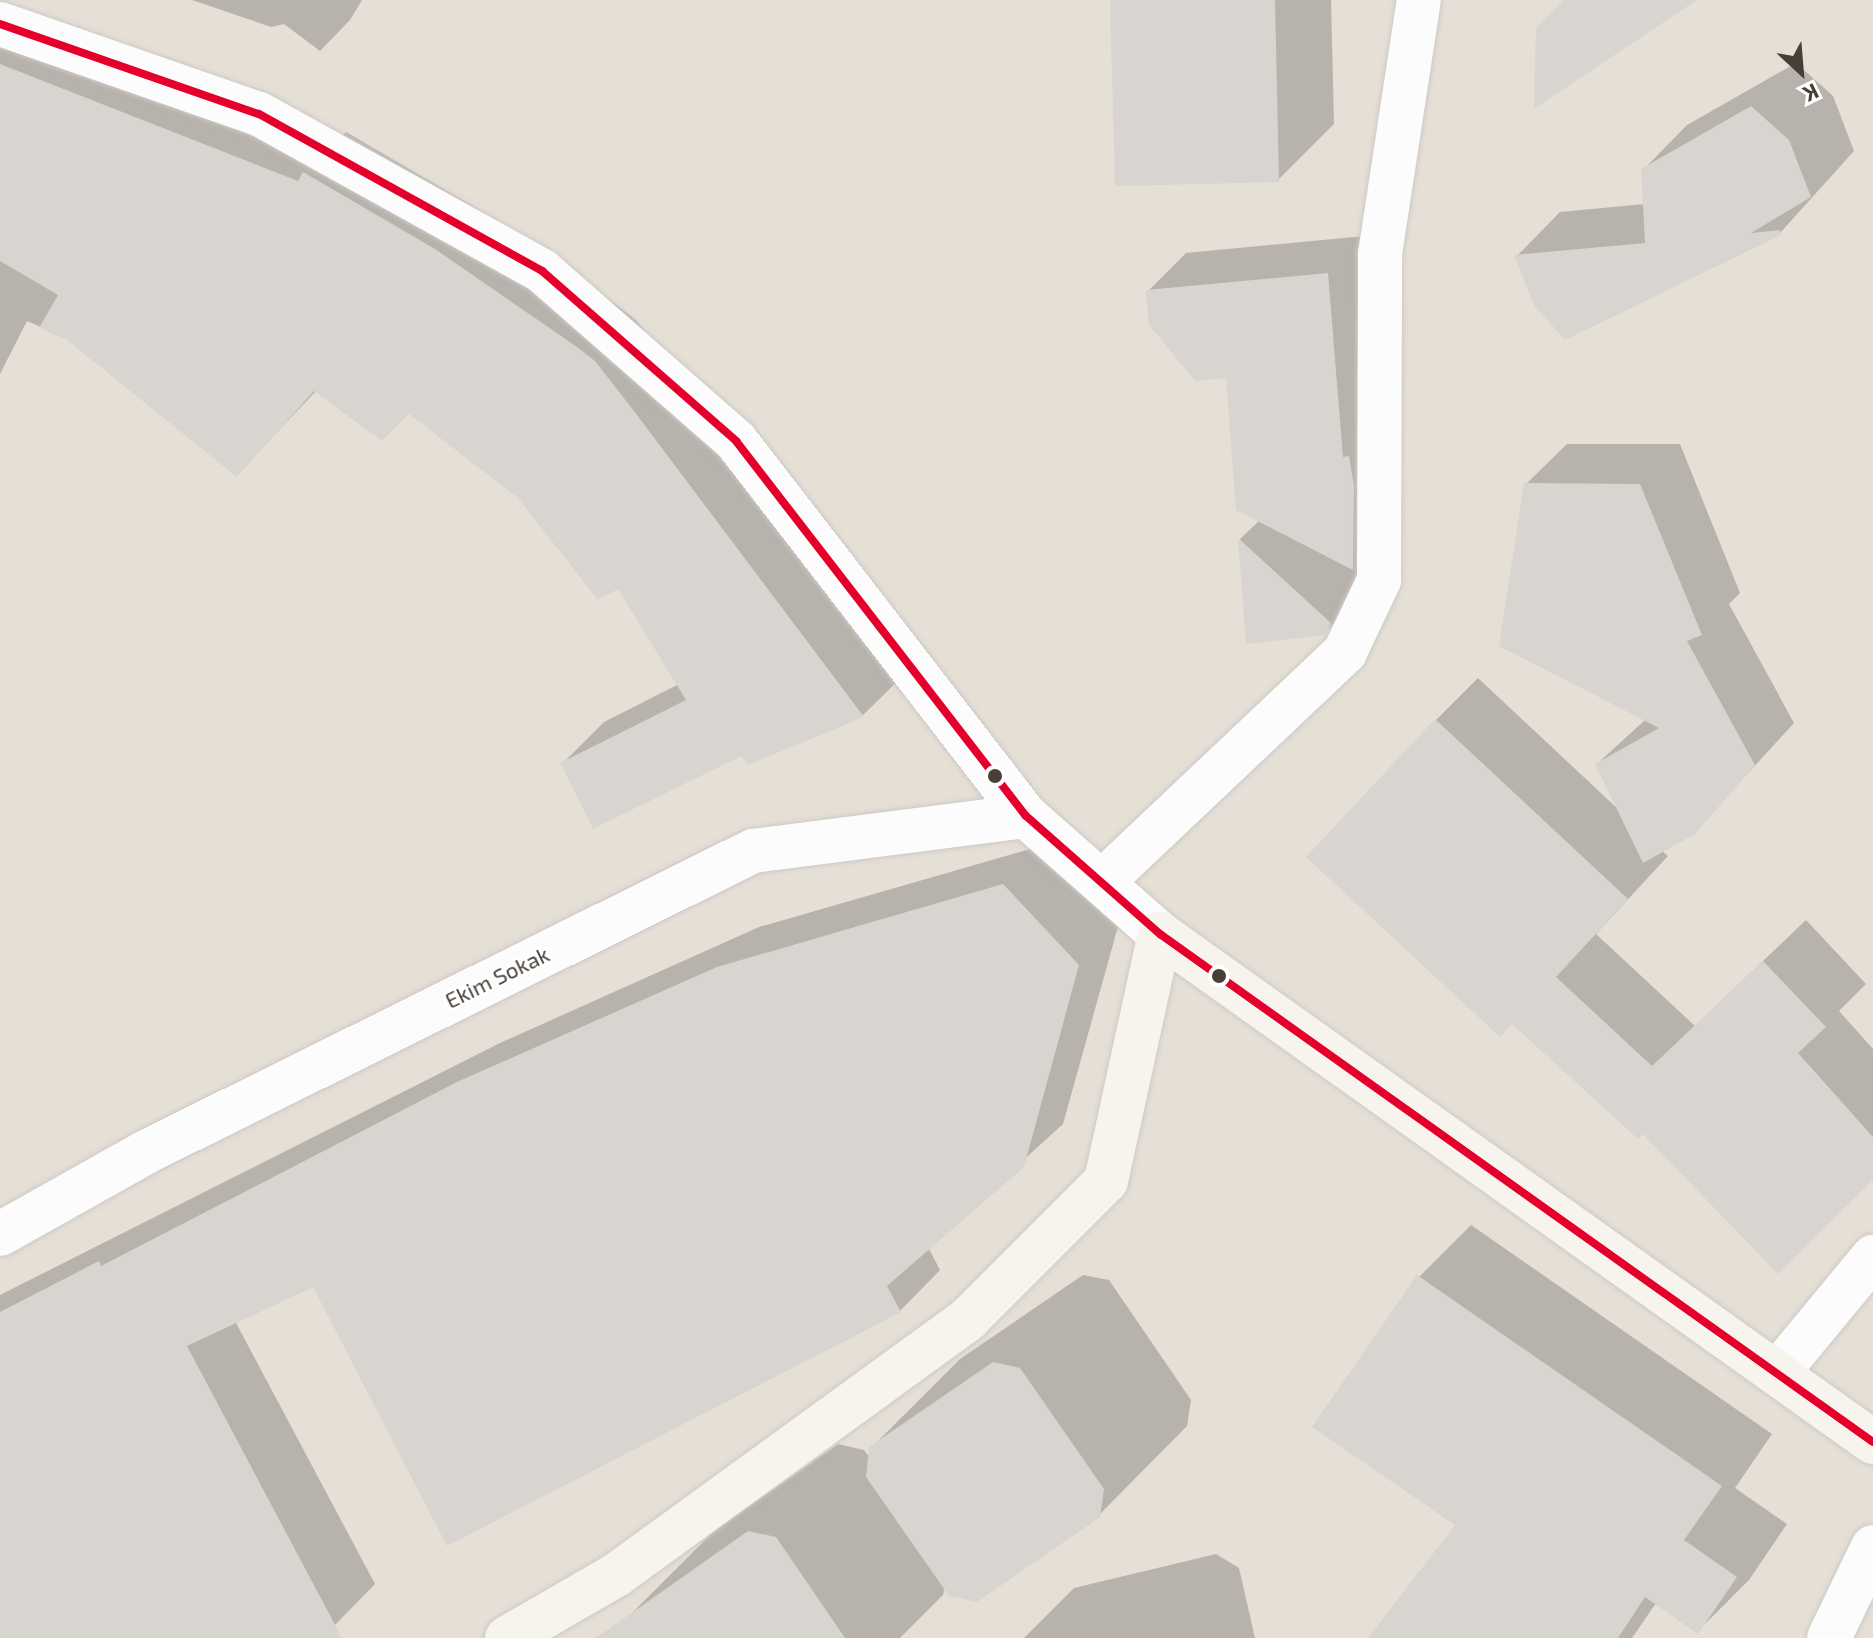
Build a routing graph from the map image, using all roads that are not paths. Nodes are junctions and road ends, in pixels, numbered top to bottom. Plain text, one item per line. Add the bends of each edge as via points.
1 (1423, 2) edge
2 (0, 24) edge
3 (1026, 816) junction
4 (1102, 882) junction
5 (1160, 934) junction
6 (0, 1234) edge
7 (1873, 1257) edge
8 (1777, 1373) junction
9 (1873, 1442) edge
10 (1873, 1547) edge
11 (507, 1638) edge
12 (1829, 1638) edge

1 - 4 street via 1380,254 1379,580 1345,652
2 - 3 street via 259,114 542,271 736,441
3 - 4 street
3 - 6 street, Ekim Sokak via 753,851 146,1152
4 - 5 street
5 - 8 main road
5 - 11 main road via 1106,1181 968,1319 616,1575
7 - 8 street
8 - 9 main road
10 - 12 street

